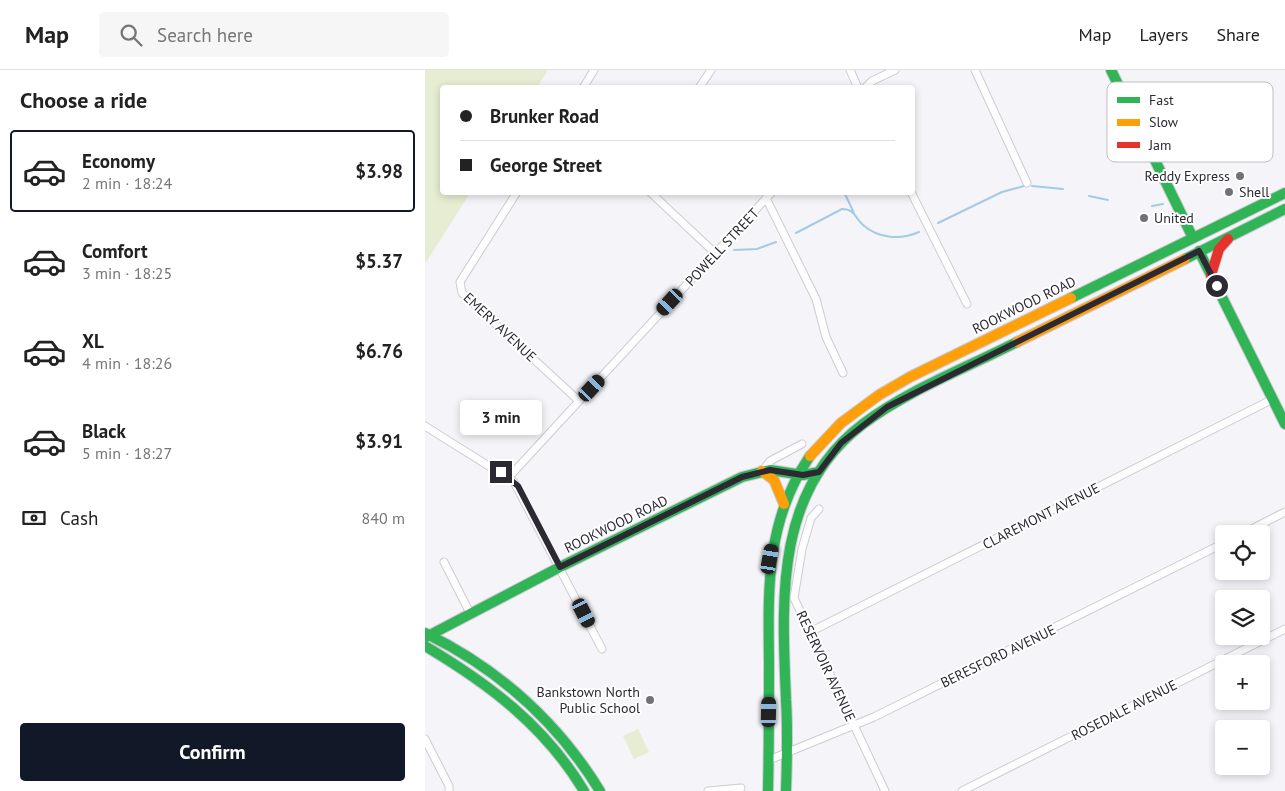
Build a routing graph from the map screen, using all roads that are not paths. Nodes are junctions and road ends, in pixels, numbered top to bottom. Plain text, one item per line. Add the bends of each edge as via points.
1 (594, 70) edge
2 (711, 70) edge
3 (850, 70) edge
4 (895, 70) edge
5 (975, 70) edge
6 (1111, 70) edge
7 (1117, 82) edge
8 (585, 85) edge
9 (701, 85) edge
10 (857, 85) edge
11 (868, 85) edge
12 (1156, 162) edge
13 (1027, 183) dead end
14 (1285, 193) edge
15 (515, 195) edge
16 (653, 195) edge
17 (769, 195) edge
18 (912, 195) edge
19 (1285, 209) edge
20 (1231, 235) junction
21 (1193, 238) junction
22 (1199, 251) junction
23 (715, 253) junction
24 (1211, 275) junction
25 (967, 304) dead end
26 (843, 372) dead end
27 (1273, 400) junction
28 (579, 401) junction
29 (1285, 424) edge
30 (425, 426) edge
31 (802, 444) dead end
32 (762, 471) junction
33 (819, 472) junction
34 (799, 474) junction
35 (509, 477) junction
36 (784, 504) junction
37 (819, 509) dead end
38 (1285, 512) edge
39 (1260, 525) edge
40 (1215, 547) edge
41 (444, 562) dead end
42 (560, 567) junction
43 (470, 613) junction
44 (1285, 629) edge
45 (809, 632) junction
46 (427, 635) edge
47 (425, 646) edge
48 (602, 648) dead end
49 (854, 725) junction
50 (425, 739) edge
51 (787, 752) junction
52 (769, 760) junction
53 (741, 788) dead end
54 (449, 791) edge
55 (584, 791) edge
56 (600, 791) edge
57 (708, 791) edge
58 (769, 791) edge
59 (786, 791) edge
60 (885, 791) edge
61 (962, 791) edge

1 - 8 street
2 - 9 street
3 - 10 street
4 - 11 street
5 - 13 street
6 - 7 main road
12 - 21 main road
14 - 21 main road, ROOKWOOD ROAD
15 - 28 street, EMERY AVENUE via 460,282 460,288
16 - 23 street
17 - 23 street, POWELL STREET
17 - 26 street via 816,299 826,337
18 - 25 street
19 - 20 main road
20 - 22 main road
20 - 24 main road via 1219,249
21 - 22 main road
21 - 34 main road, ROOKWOOD ROAD via 881,393 832,431
22 - 24 main road
22 - 33 main road via 887,407 841,443
23 - 28 street, POWELL STREET
24 - 27 main road
27 - 29 main road
27 - 45 street, CLAREMONT AVENUE
28 - 35 street, POWELL STREET
30 - 35 street
31 - 32 street via 770,461
32 - 34 main road, ROOKWOOD ROAD
32 - 36 main road via 774,480
32 - 42 main road, ROOKWOOD ROAD via 742,477
33 - 34 main road, ROOKWOOD ROAD
33 - 51 main road via 805,497 786,563 783,617
34 - 36 main road
35 - 42 street via 518,486
36 - 52 main road via 775,532 769,571
37 - 45 street, RESERVOIR AVENUE via 811,518 802,549 794,598
38 - 39 street
40 - 49 street, BERESFORD AVENUE
41 - 43 street
42 - 43 main road, ROOKWOOD ROAD
42 - 48 street
43 - 46 main road, ROOKWOOD ROAD
44 - 61 street, ROSEDALE AVENUE
45 - 49 street, RESERVOIR AVENUE
46 - 56 main road via 485,668 540,712 579,755
47 - 55 main road via 476,677 525,718 563,757
49 - 51 street, BERESFORD AVENUE
49 - 60 street, RESERVOIR AVENUE
50 - 54 street
51 - 52 street, BERESFORD AVENUE
51 - 59 main road
52 - 58 main road
53 - 57 street

